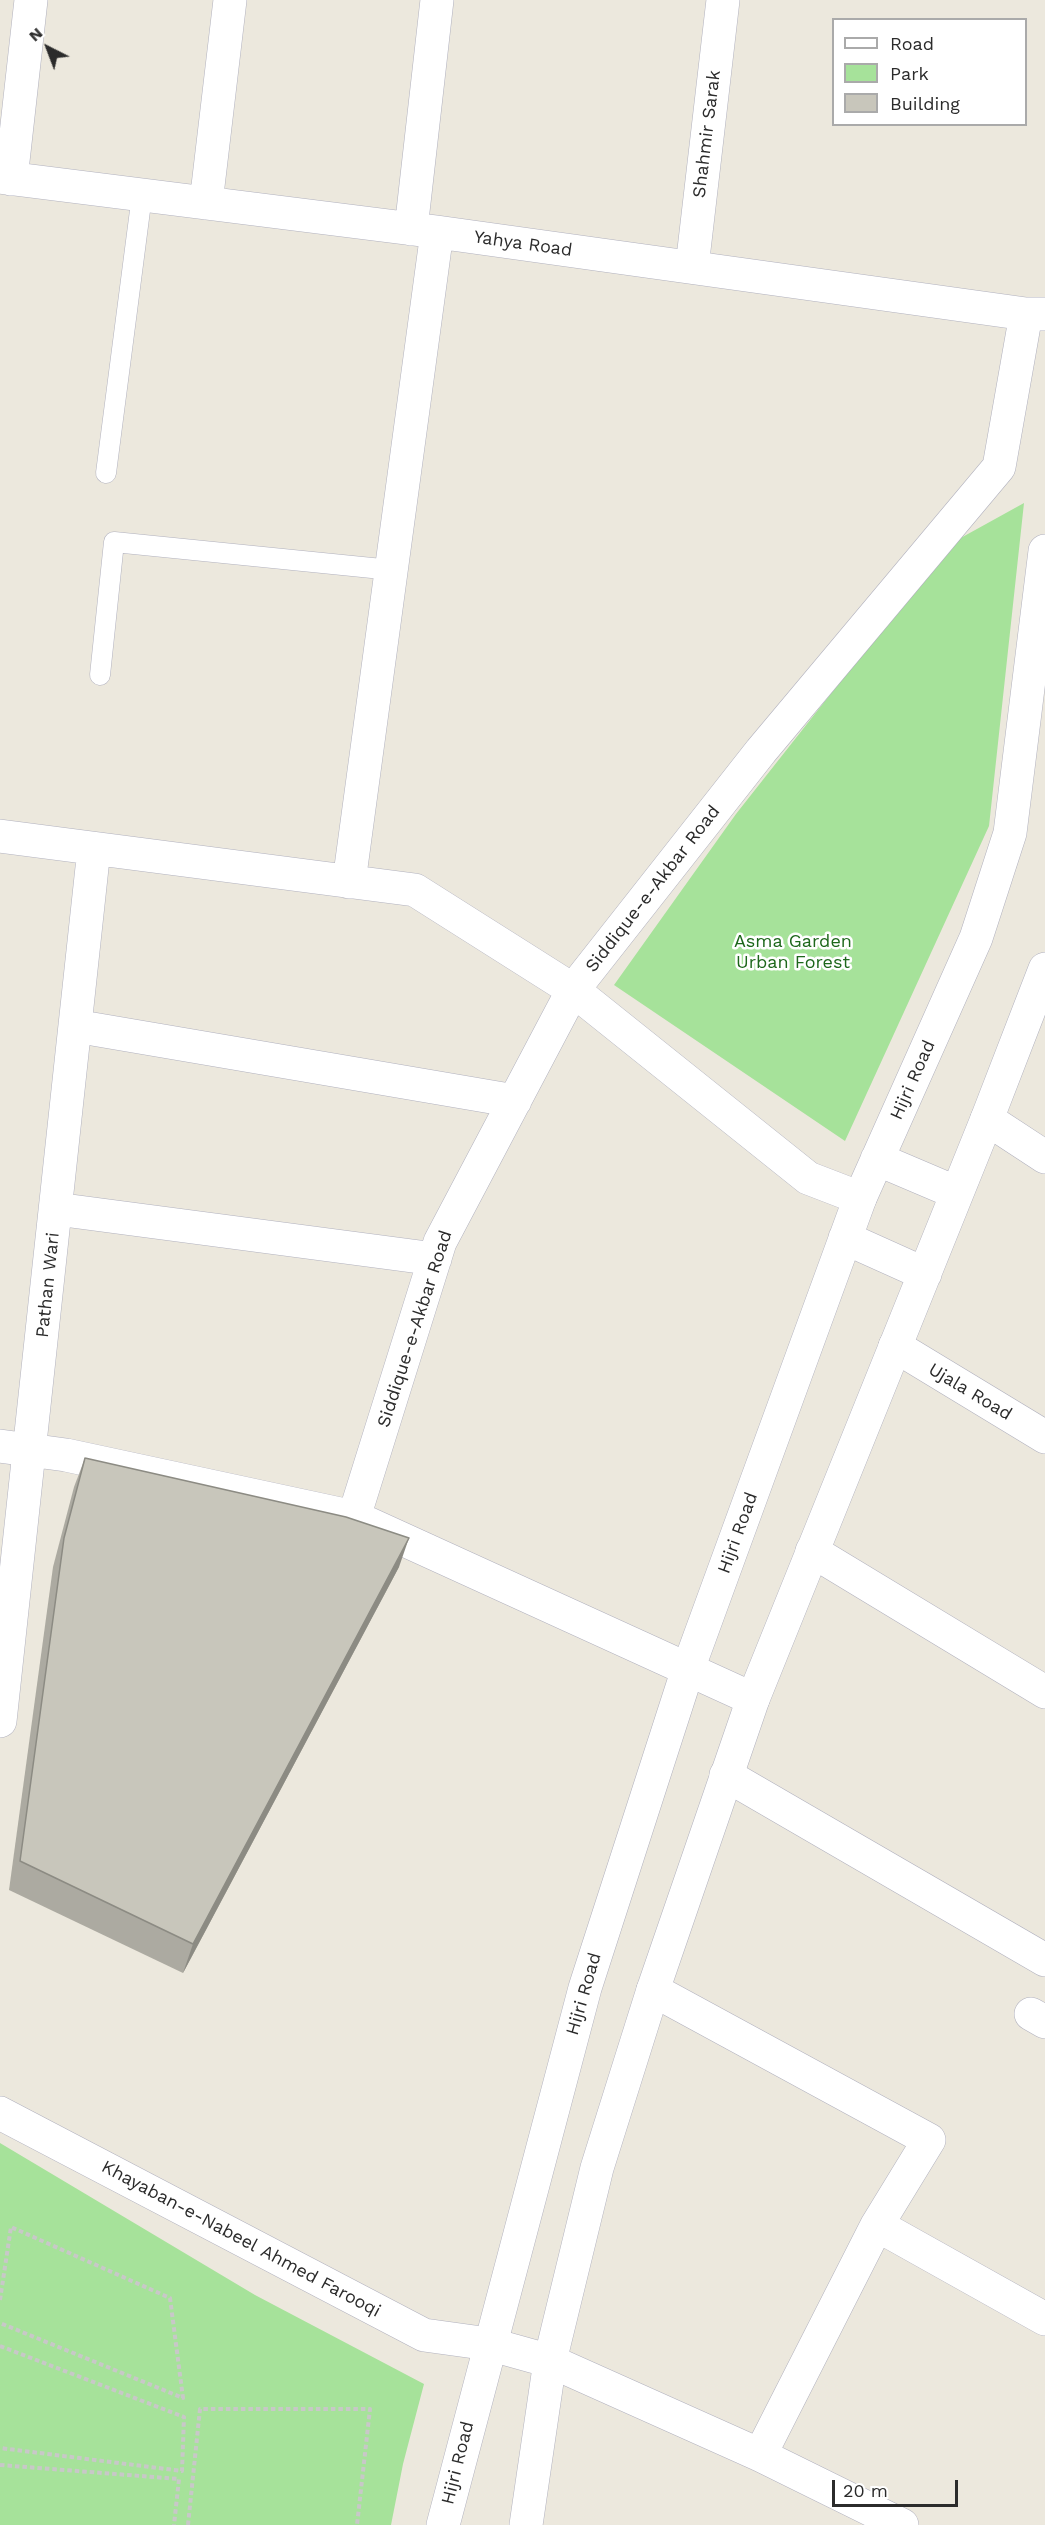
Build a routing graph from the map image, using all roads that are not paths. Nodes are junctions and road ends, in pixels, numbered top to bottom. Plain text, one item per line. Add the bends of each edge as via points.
1 (32, 0) edge
2 (230, 0) edge
3 (437, 0) edge
4 (723, 0) edge
5 (5, 178) edge
6 (142, 195) junction
7 (206, 203) junction
8 (424, 231) junction
9 (692, 267) junction
10 (1035, 314) edge
11 (106, 473) dead end
12 (1045, 551) edge
13 (392, 570) junction
14 (100, 675) dead end
15 (0, 836) edge
16 (94, 849) junction
17 (349, 882) junction
18 (1045, 969) edge
19 (573, 990) junction
20 (75, 1026) junction
21 (515, 1101) junction
22 (987, 1119) junction
23 (1045, 1157) edge
24 (877, 1159) junction
25 (957, 1193) junction
26 (860, 1198) junction
27 (56, 1209) junction
28 (845, 1238) junction
29 (435, 1259) junction
30 (925, 1274) junction
31 (895, 1346) junction
32 (1045, 1437) edge
33 (15, 1447) edge
34 (354, 1517) junction
35 (812, 1551) junction
36 (688, 1669) junction
37 (1045, 1692) edge
38 (753, 1699) junction
39 (0, 1721) edge
40 (726, 1775) junction
41 (1045, 1960) edge
42 (653, 1990) junction
43 (0, 2113) edge
44 (877, 2225) junction
45 (1045, 2319) edge
46 (489, 2344) junction
47 (550, 2361) junction
48 (760, 2455) junction
49 (443, 2525) edge
50 (526, 2525) edge
51 (902, 2525) edge

1 - 5 street
2 - 7 street
3 - 8 street
4 - 9 street, Shahmir Sarak
5 - 6 street, Yahya Road
6 - 7 street, Yahya Road
6 - 11 lane
7 - 8 street, Yahya Road
8 - 9 street, Yahya Road
8 - 13 street
9 - 10 street, Yahya Road
10 - 19 street, Siddique-e-Akbar Road via 999,467 760,751
12 - 24 street, Hijri Road via 1010,832 976,938
13 - 14 lane via 114,542
13 - 17 street
15 - 16 street
16 - 17 street
16 - 20 street, Pathan Wari
17 - 19 street via 415,890
18 - 22 street
19 - 21 street, Siddique-e-Akbar Road
19 - 26 street via 808,1178
20 - 21 street
20 - 27 street, Pathan Wari
21 - 29 street, Siddique-e-Akbar Road via 440,1242
22 - 23 street
22 - 25 street
24 - 25 street
24 - 26 street, Hijri Road
25 - 30 street
26 - 28 street, Hijri Road
27 - 29 street
27 - 33 street, Pathan Wari
28 - 30 street
28 - 36 street, Hijri Road
29 - 34 street, Siddique-e-Akbar Road
30 - 31 street
31 - 32 street, Ujala Road
31 - 35 street
33 - 34 street
33 - 39 street, Pathan Wari
34 - 36 street
35 - 37 street
35 - 38 street
36 - 38 street
36 - 46 street, Hijri Road via 585,1988
38 - 40 street
40 - 41 street
40 - 42 street
42 - 44 street via 929,2140
42 - 47 street via 597,2168
43 - 46 street, Khayaban-e-Nabeel Ahmed Farooqi via 424,2335
44 - 45 street
44 - 48 street
46 - 47 street, Khayaban-e-Nabeel Ahmed Farooqi
46 - 49 street, Hijri Road
47 - 48 street, Khayaban-e-Nabeel Ahmed Farooqi
47 - 50 street
48 - 51 street, Khayaban-e-Nabeel Ahmed Farooqi

